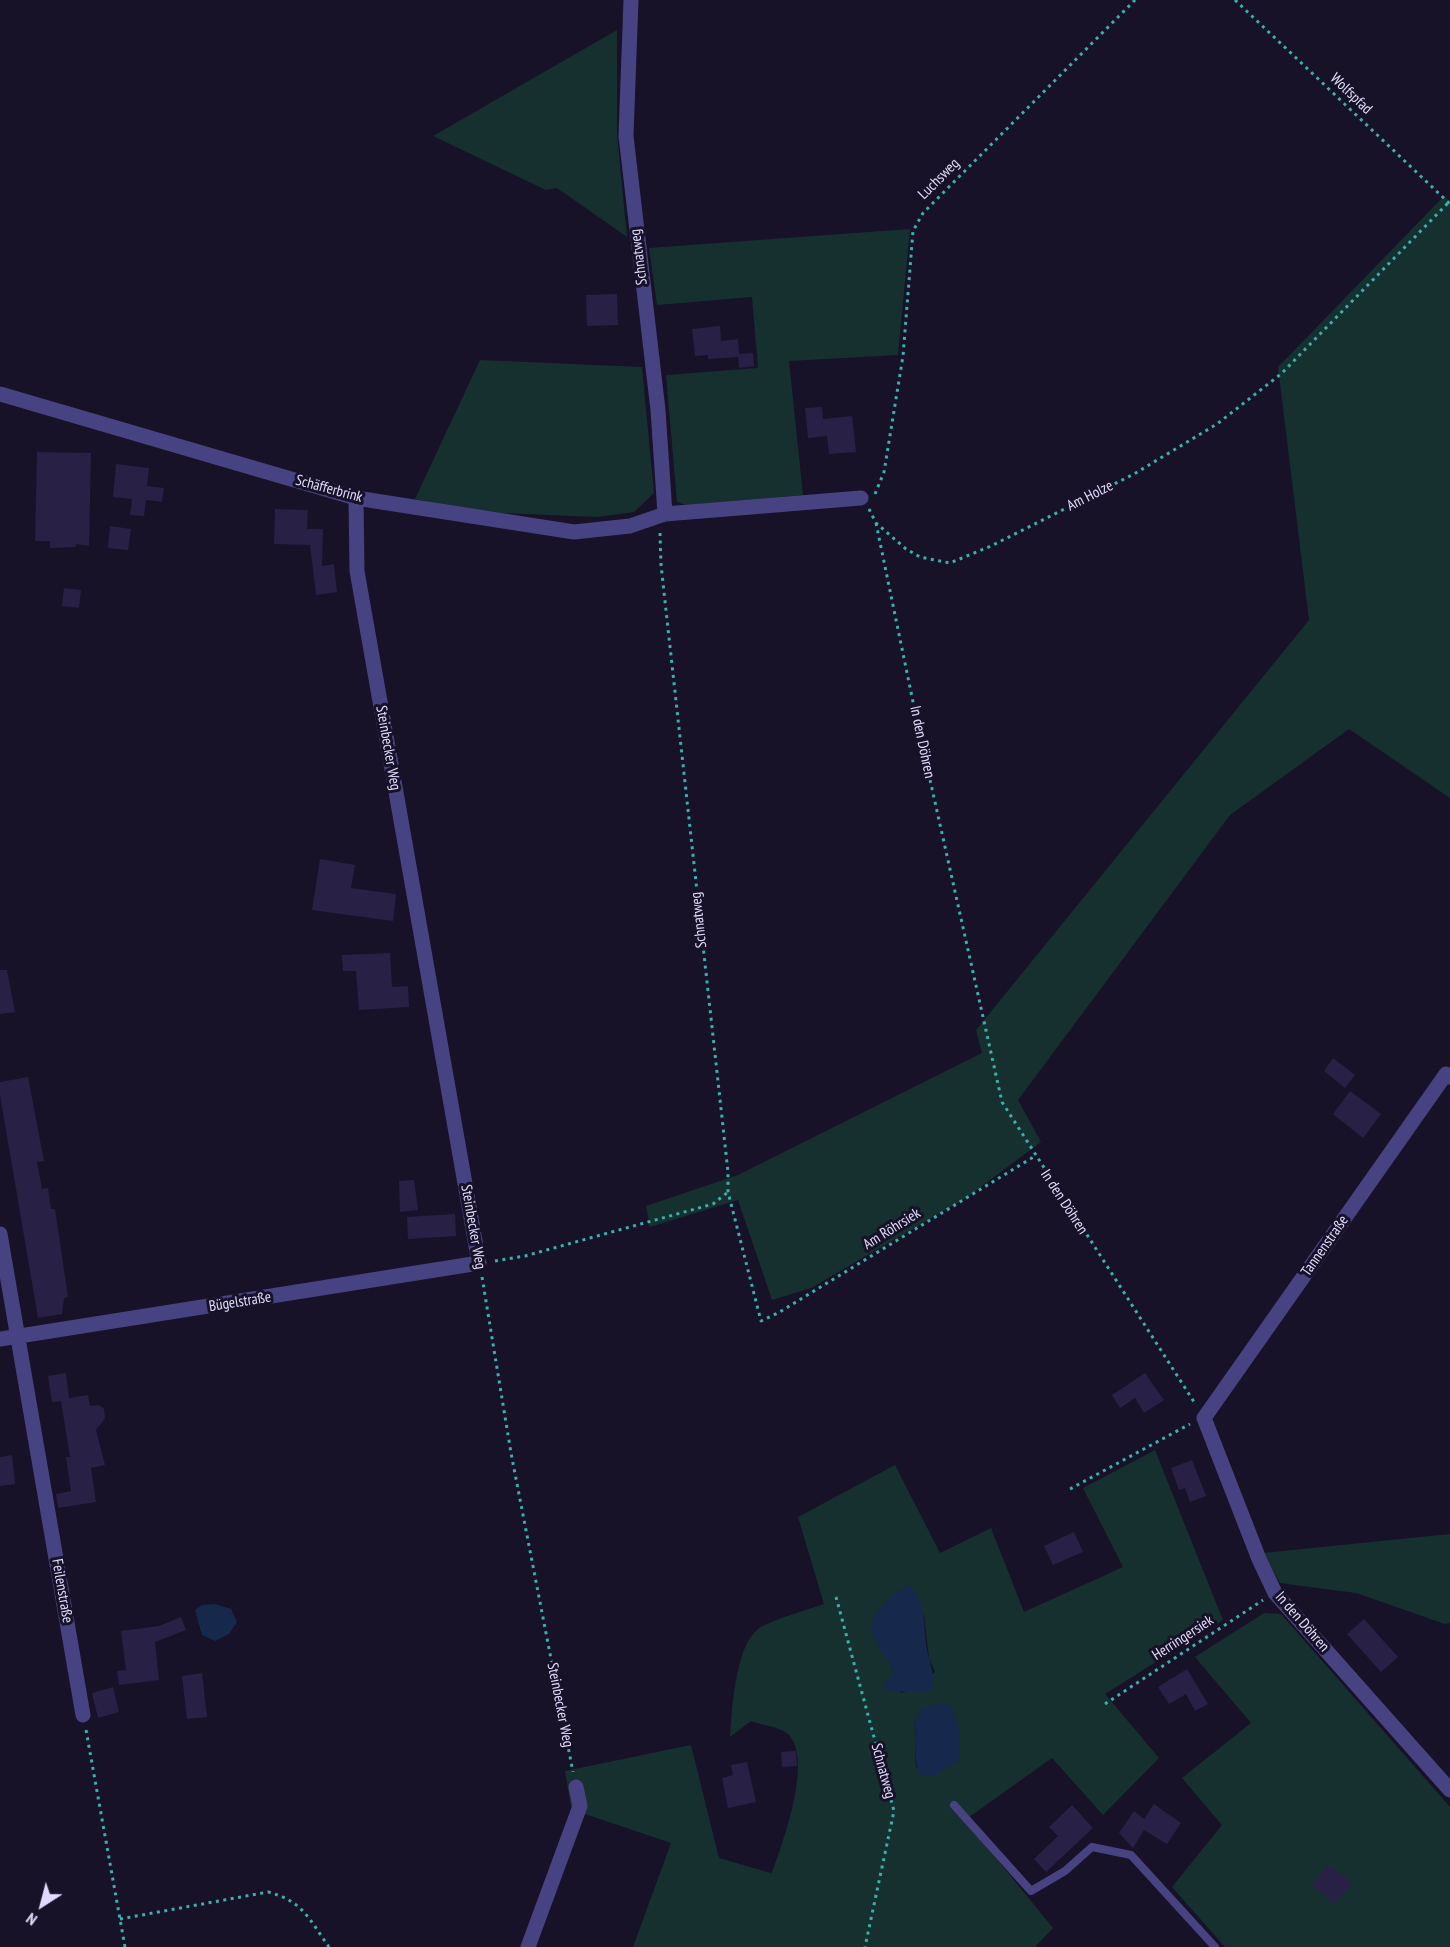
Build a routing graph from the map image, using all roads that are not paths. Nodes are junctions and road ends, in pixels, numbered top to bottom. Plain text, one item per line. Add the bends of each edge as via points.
1 (631, 0) edge
2 (0, 394) edge
3 (356, 498) junction
4 (861, 498) road end
5 (662, 515) junction
6 (1448, 1075) edge
7 (0, 1234) edge
8 (479, 1263) joint
9 (18, 1336) junction
10 (0, 1339) edge
11 (1204, 1418) joint
12 (83, 1715) road end
13 (576, 1787) road end
14 (1450, 1790) edge
15 (954, 1805) dead end
16 (528, 1947) edge
17 (1215, 1947) edge

1 - 5 street, Schnatweg via 626,136 658,410
2 - 3 street, Schäfferbrink
3 - 5 street, Schäfferbrink via 574,532 630,526
3 - 8 street, Steinbecker Weg via 357,571
4 - 5 street
6 - 11 street, Tannenstraße
7 - 9 street, Feilenstraße
8 - 9 street, Bügelstraße
9 - 10 street, Bügelstraße
9 - 12 street, Feilenstraße
11 - 14 street, In den Döhren via 1275,1593
13 - 16 street via 580,1806
15 - 17 lane via 1031,1891 1065,1872 1092,1847 1131,1855

